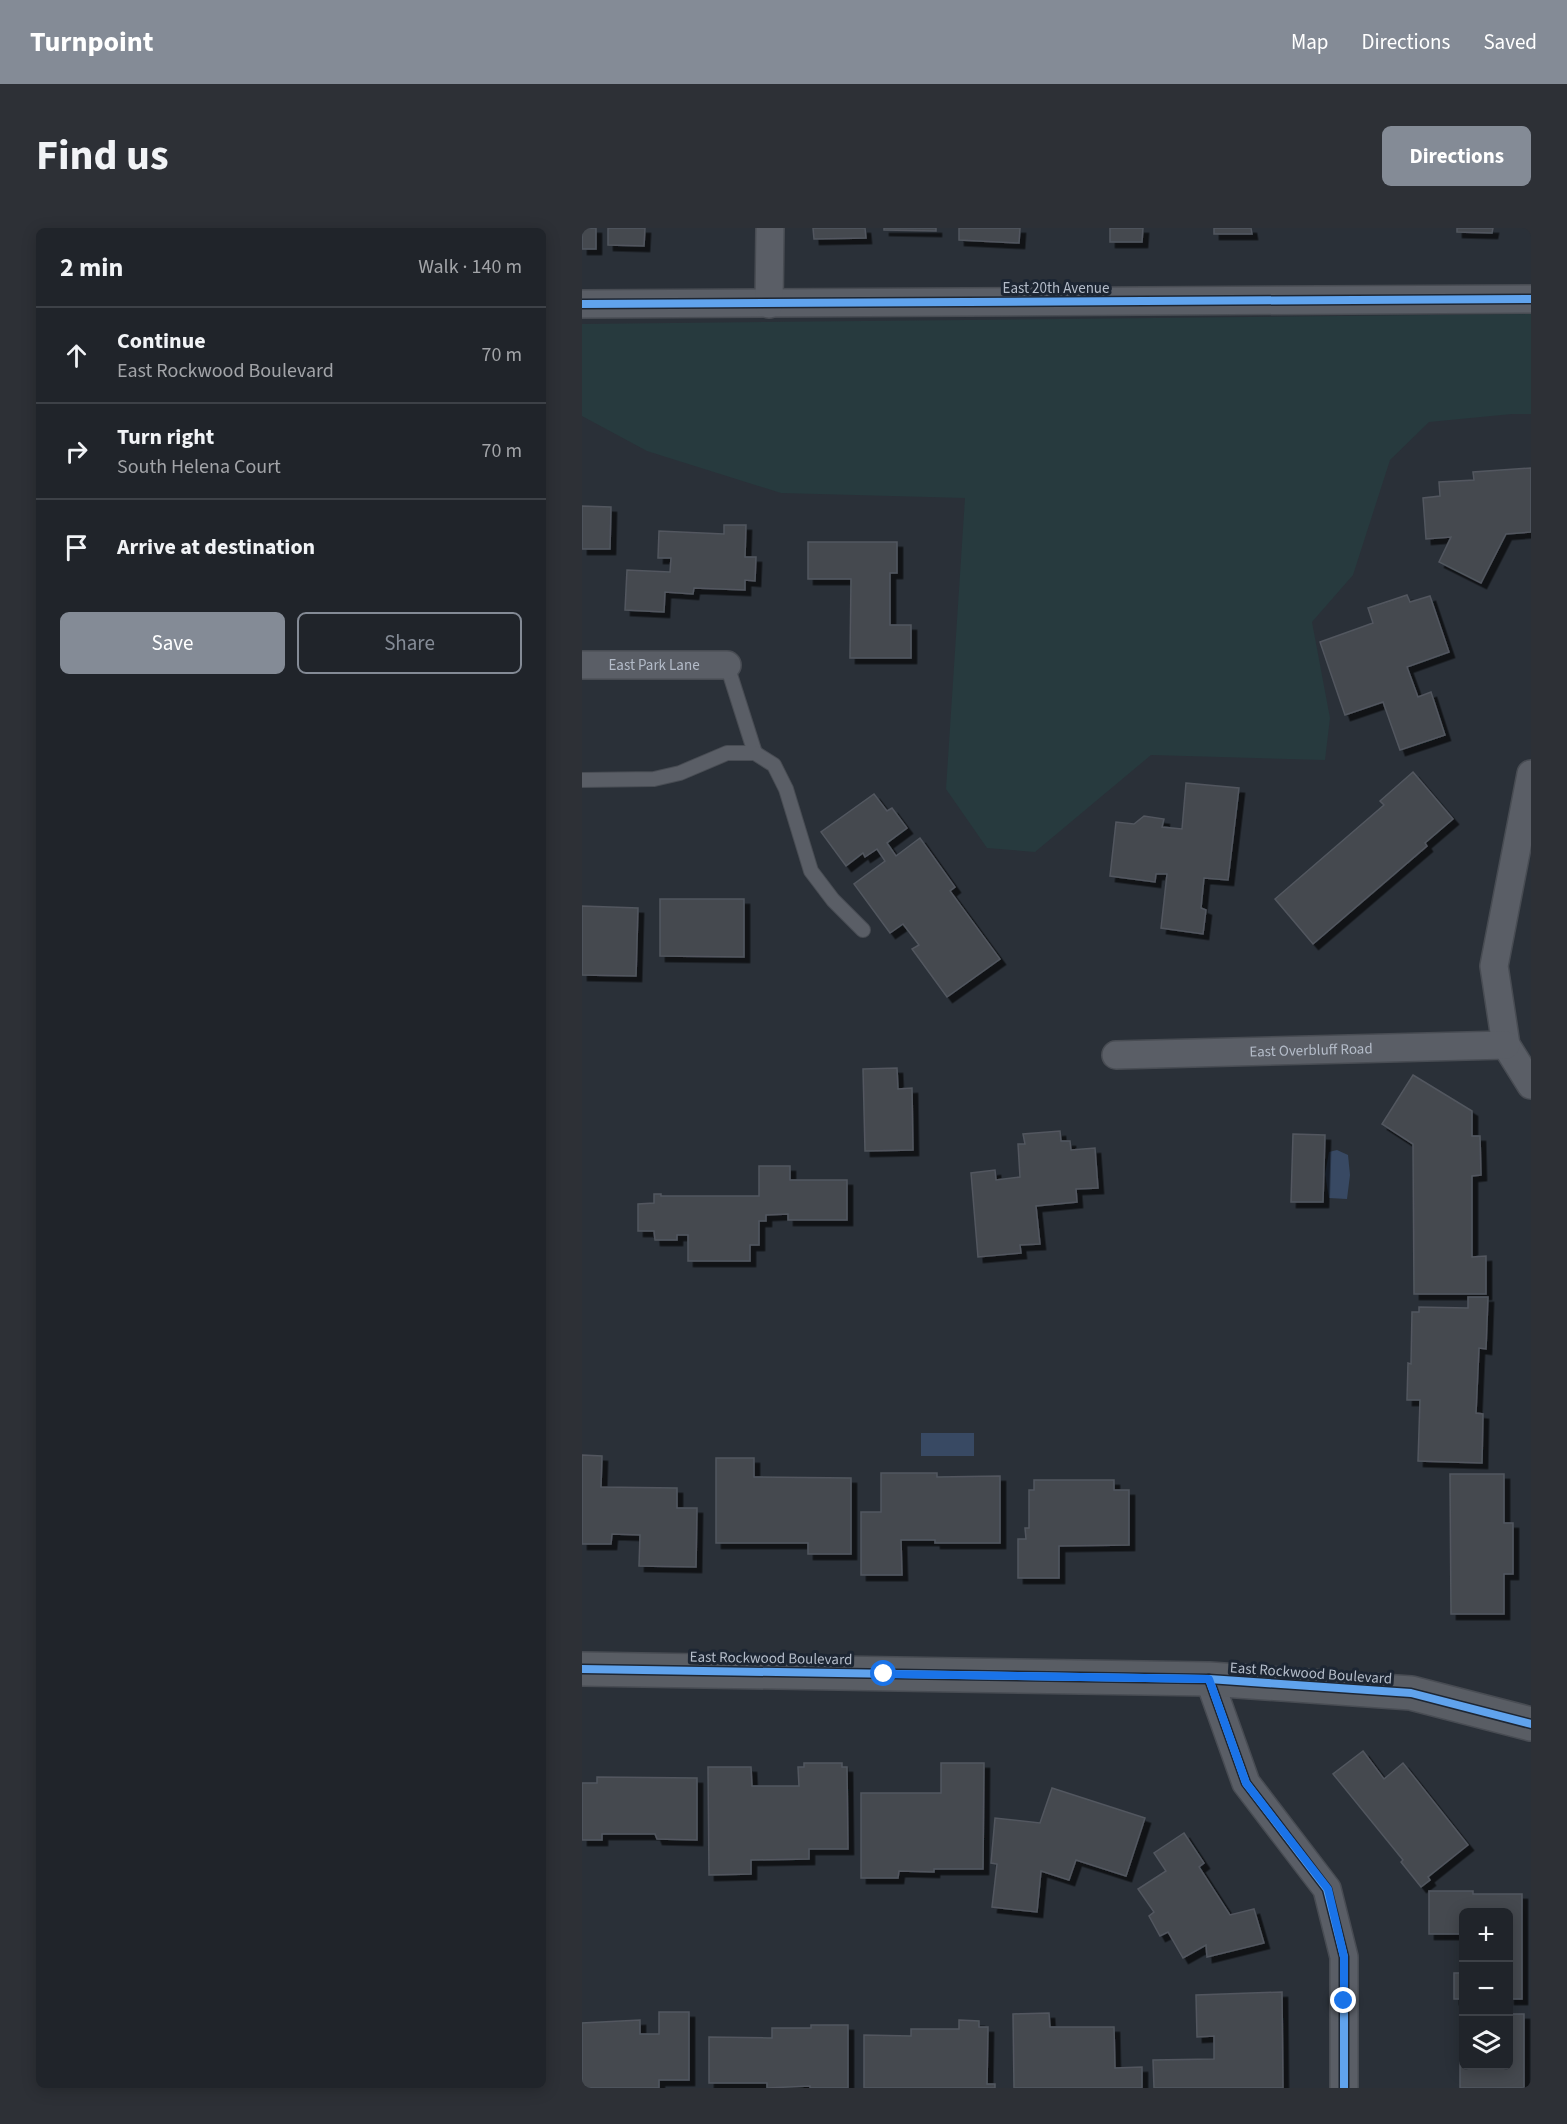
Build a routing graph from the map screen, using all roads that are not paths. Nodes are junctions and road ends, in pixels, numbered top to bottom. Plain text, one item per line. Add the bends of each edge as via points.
1 (770, 228) edge
2 (1531, 299) edge
3 (582, 304) edge
4 (769, 304) junction
5 (582, 665) edge
6 (727, 665) joint
7 (755, 753) junction
8 (1531, 774) edge
9 (582, 780) edge
10 (863, 930) dead end
11 (1506, 1045) junction
12 (1116, 1055) dead end
13 (1531, 1085) edge
14 (582, 1669) edge
15 (1209, 1679) junction
16 (1531, 1724) edge
17 (1344, 2088) edge

1 - 4 street
2 - 4 street, East 20th Avenue
3 - 4 street, East 20th Avenue
5 - 6 street, East Park Lane
6 - 7 lane
7 - 9 lane via 727,753 680,774 654,779
7 - 10 lane via 774,765 786,789 811,871
8 - 11 street via 1494,966
11 - 12 street, East Overbluff Road
11 - 13 street
14 - 15 street, East Rockwood Boulevard
15 - 16 street, East Rockwood Boulevard via 1411,1693
15 - 17 street via 1246,1783 1328,1889 1344,1957

